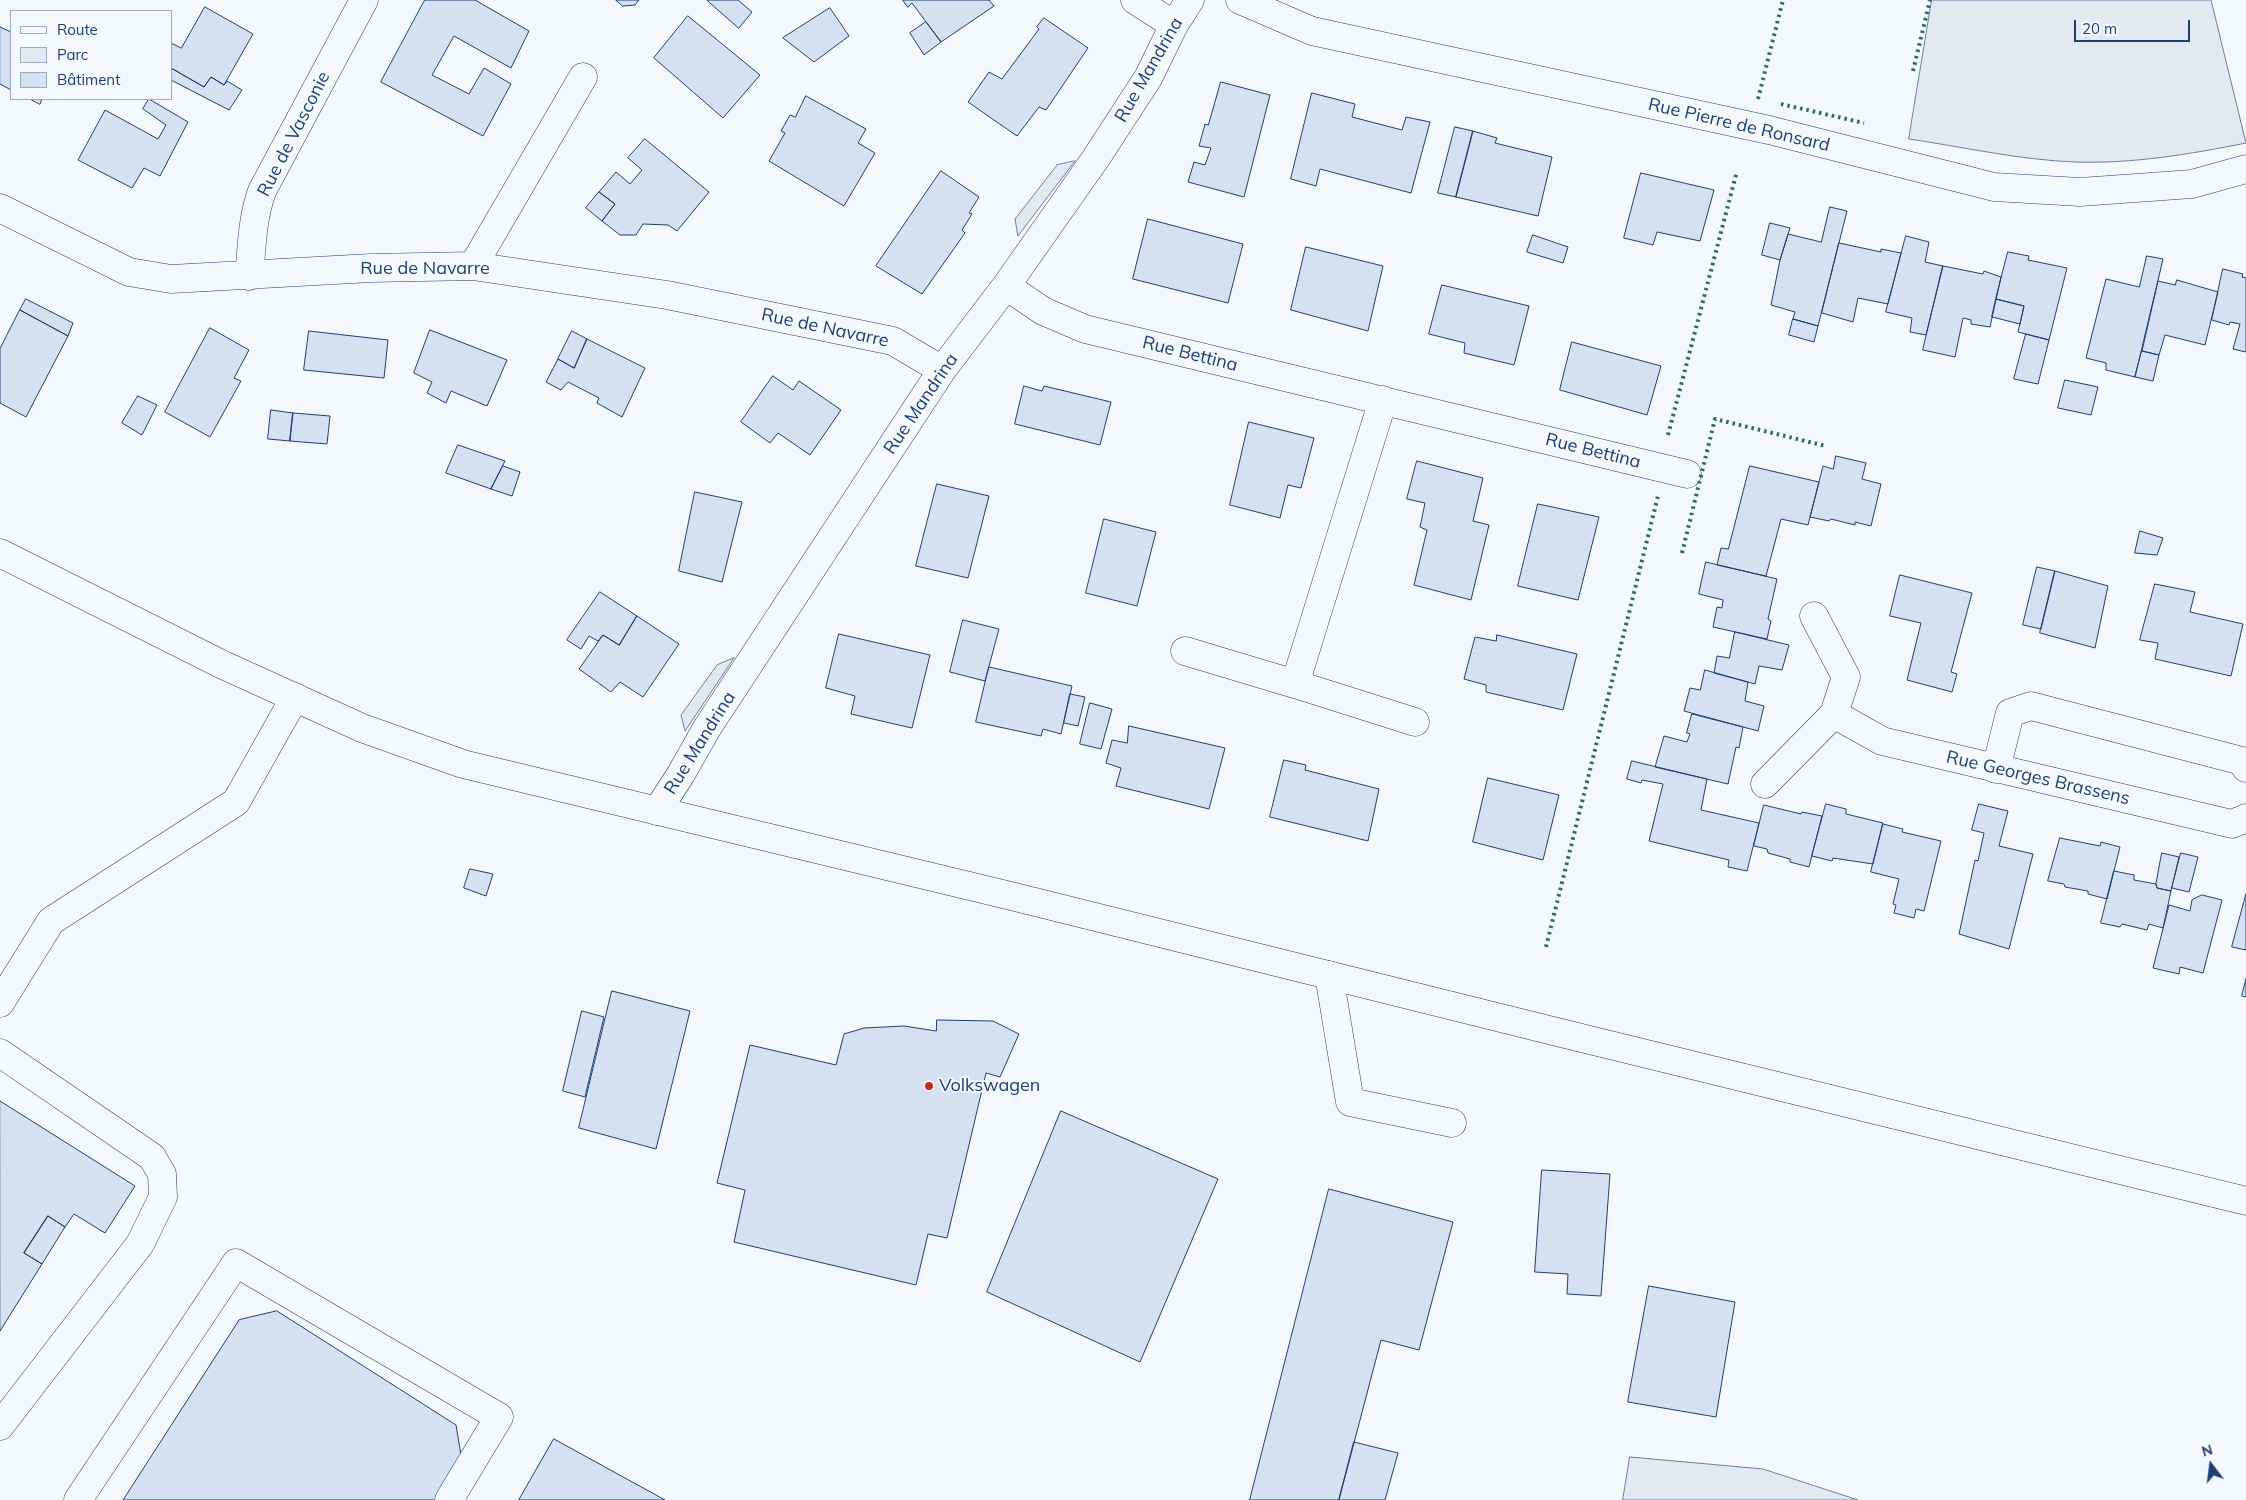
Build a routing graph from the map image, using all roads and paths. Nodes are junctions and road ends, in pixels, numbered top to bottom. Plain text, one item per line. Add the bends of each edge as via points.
1 (364, 0) edge
2 (1135, 0) edge
3 (1190, 0) edge
4 (1240, 0) edge
5 (1174, 25) junction
6 (583, 77) dead end
7 (2246, 169) edge
8 (0, 208) edge
9 (473, 266) junction
10 (249, 276) junction
11 (1006, 286) junction
12 (942, 370) junction
13 (1383, 400) junction
14 (1687, 474) dead end
15 (0, 553) edge
16 (1814, 616) dead end
17 (1185, 651) dead end
18 (1295, 684) junction
19 (295, 697) junction
20 (1834, 714) junction
21 (1415, 722) dead end
22 (2246, 768) edge
23 (1996, 769) junction
24 (1765, 784) dead end
25 (657, 811) junction
26 (2246, 818) edge
27 (1329, 975) junction
28 (0, 1003) edge
29 (0, 1053) edge
30 (1452, 1123) dead end
31 (2246, 1201) edge
32 (0, 1426) edge
33 (78, 1500) edge
34 (449, 1500) edge

1 - 10 street, Rue de Vasconie via 262,191 252,232
2 - 5 street
3 - 5 street, Rue Mandrina
4 - 7 street, Rue Pierre de Ronsard via 1312,31 1769,130 1994,187 2080,192 2192,184
5 - 11 street, Rue Mandrina via 1148,78
6 - 9 street
8 - 10 street, Rue de Navarre via 128,272 171,279
9 - 10 street, Rue de Navarre via 371,268
9 - 12 street, Rue de Navarre via 667,295 893,341
11 - 12 street, Rue Mandrina
11 - 13 street, Rue Bettina via 1043,311 1085,329
12 - 25 street, Rue Mandrina via 707,728
13 - 14 street, Rue Bettina
13 - 18 street
15 - 19 street
16 - 20 street via 1846,677
17 - 18 street
18 - 21 street
19 - 25 street via 362,728 463,764
19 - 28 street via 236,802 51,921
20 - 23 street, Rue Georges Brassens via 1882,741
20 - 24 street
22 - 23 street via 2242,761 2031,706 2010,714
23 - 26 street, Rue Georges Brassens via 2232,824
25 - 27 street
27 - 30 street via 1350,1102
27 - 31 street
29 - 32 street via 152,1157 162,1174 163,1197 140,1244
33 - 34 street via 236,1263 499,1417

